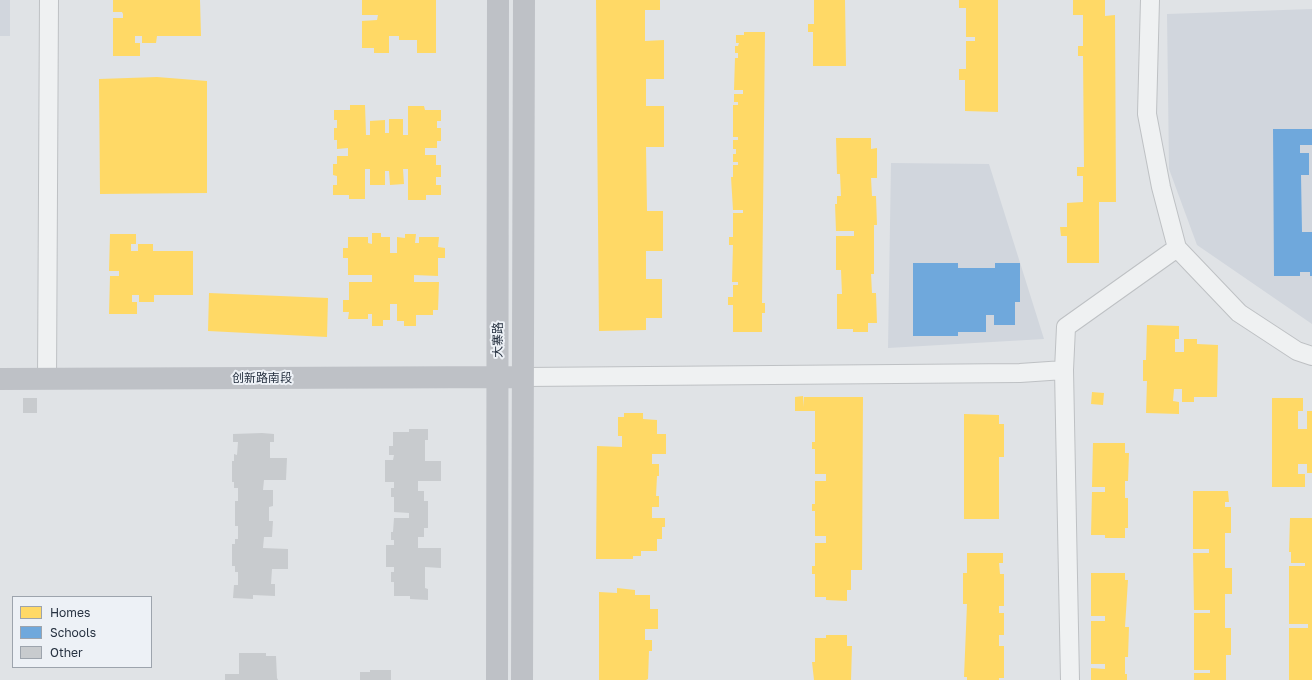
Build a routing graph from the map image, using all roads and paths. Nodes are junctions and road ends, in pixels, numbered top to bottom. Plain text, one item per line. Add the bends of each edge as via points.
1 (49, 0) edge
2 (498, 0) edge
3 (524, 0) edge
4 (1150, 0) edge
5 (1177, 248) junction
6 (1312, 356) edge
7 (1064, 370) junction
8 (498, 377) junction
9 (524, 377) junction
10 (47, 378) junction
11 (0, 379) edge
12 (497, 680) edge
13 (522, 680) edge
14 (1070, 680) edge

1 - 10 street
2 - 8 main road, 大寨路
3 - 9 main road
4 - 5 street via 1147,114 1160,187
5 - 6 street via 1239,313 1297,351
5 - 7 street via 1066,327
7 - 9 street via 1020,373
7 - 14 street
8 - 9 main road, 创新路南段
8 - 10 main road, 创新路南段
8 - 12 main road, 大寨路
9 - 13 main road
10 - 11 main road, 创新路南段

